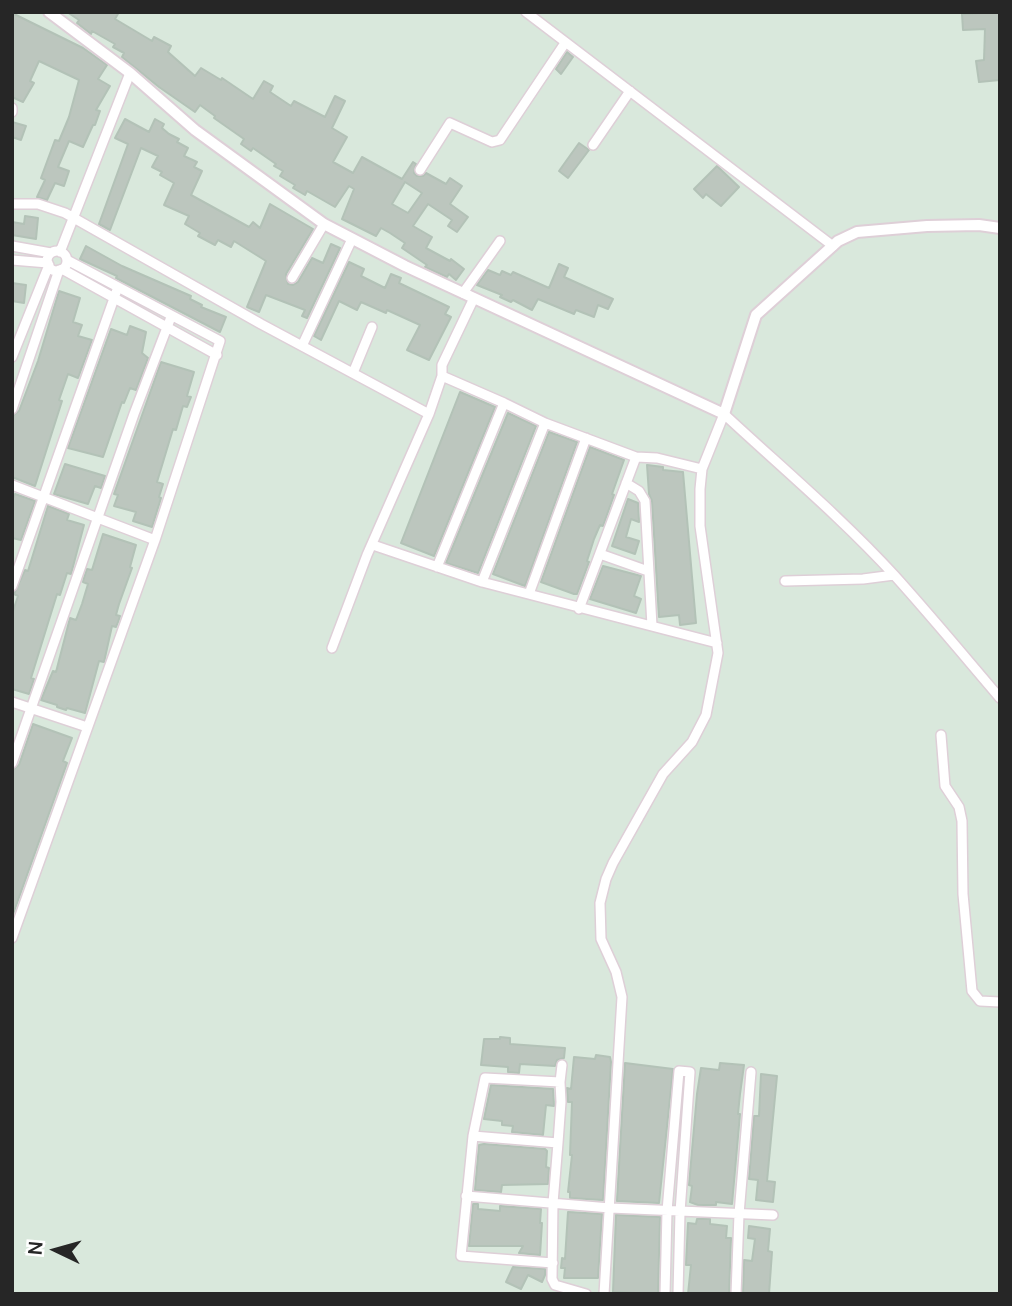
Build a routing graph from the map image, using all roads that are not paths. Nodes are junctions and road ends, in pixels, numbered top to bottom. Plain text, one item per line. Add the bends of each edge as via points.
1 (49, 12) edge
2 (526, 12) edge
3 (565, 43) junction
4 (130, 73) junction
5 (629, 91) junction
6 (593, 145) dead end
7 (420, 170) dead end
8 (12, 204) edge
9 (72, 218) junction
10 (324, 224) junction
11 (1000, 229) edge
12 (352, 239) junction
13 (500, 241) dead end
14 (12, 246) edge
15 (832, 246) junction
16 (52, 258) junction
17 (12, 260) edge
18 (63, 267) junction
19 (292, 278) dead end
20 (118, 287) junction
21 (463, 293) junction
22 (114, 297) junction
23 (139, 298) junction
24 (474, 298) junction
25 (135, 309) junction
26 (171, 317) junction
27 (12, 324) edge
28 (24, 326) junction
29 (372, 327) dead end
30 (167, 329) junction
31 (302, 346) junction
32 (217, 355) junction
33 (12, 357) edge
34 (353, 373) junction
35 (442, 376) junction
36 (504, 403) junction
37 (12, 410) edge
38 (429, 414) junction
39 (724, 414) junction
40 (545, 423) junction
41 (586, 438) junction
42 (636, 457) junction
43 (702, 469) junction
44 (626, 483) junction
45 (12, 485) edge
46 (44, 496) junction
47 (99, 517) junction
48 (155, 540) junction
49 (373, 545) junction
50 (600, 554) junction
51 (437, 567) junction
52 (648, 571) junction
53 (894, 575) junction
54 (785, 581) dead end
55 (482, 582) junction
56 (12, 586) edge
57 (529, 594) junction
58 (579, 609) junction
59 (652, 626) junction
60 (717, 643) junction
61 (332, 648) dead end
62 (1000, 698) edge
63 (12, 702) edge
64 (32, 709) junction
65 (87, 727) junction
66 (941, 735) dead end
67 (12, 763) edge
68 (12, 938) edge
69 (1000, 1002) edge
70 (562, 1065) dead end
71 (751, 1072) dead end
72 (560, 1082) junction
73 (473, 1136) junction
74 (558, 1143) junction
75 (466, 1196) junction
76 (553, 1203) junction
77 (610, 1208) junction
78 (667, 1211) junction
79 (680, 1212) junction
80 (739, 1214) junction
81 (773, 1215) dead end
82 (553, 1263) junction
83 (586, 1294) edge
84 (604, 1294) edge
85 (665, 1294) edge
86 (678, 1294) edge
87 (737, 1294) edge

1 - 4 street
2 - 3 street
3 - 5 street
3 - 7 street via 500,140 492,142 450,123
4 - 9 street
4 - 10 street via 195,130
5 - 6 street
5 - 15 street
8 - 9 street via 38,204
9 - 16 street
9 - 31 street
10 - 12 street
10 - 19 street
11 - 15 street via 927,226 858,232
12 - 21 street
12 - 31 street
13 - 21 street
14 - 16 street
15 - 39 street via 756,315
16 - 17 street
16 - 18 street
16 - 18 street via 53,270
16 - 28 street
18 - 20 street
18 - 22 street
18 - 37 street
20 - 22 street
20 - 23 street
21 - 24 street
22 - 25 street
22 - 46 street
23 - 25 street
23 - 26 street
24 - 35 street via 442,366
24 - 39 street
25 - 30 street
26 - 30 street
26 - 32 street via 220,341
27 - 28 street
28 - 33 street
29 - 34 street
30 - 32 street
30 - 47 street
31 - 34 street
32 - 48 street
34 - 38 street
35 - 36 street
35 - 38 street
36 - 40 street
36 - 51 street
38 - 49 street
39 - 43 street
39 - 53 street
40 - 41 street
40 - 55 street
41 - 42 street
41 - 57 street
42 - 43 street
42 - 44 street
43 - 60 street via 700,526
44 - 50 street
44 - 52 street via 645,501
45 - 46 street
46 - 47 street
46 - 56 street
47 - 48 street
47 - 64 street
48 - 65 street
49 - 51 street
49 - 61 street
50 - 52 street
50 - 58 street
51 - 55 street
52 - 59 street
53 - 54 street
53 - 62 street
55 - 57 street
57 - 58 street
58 - 59 street
59 - 60 street
60 - 77 street via 706,715 692,742 663,774 613,863 600,903 601,939 622,997
63 - 64 street
64 - 65 street
64 - 67 street
65 - 68 street
66 - 69 street via 944,786 959,807 962,821 962,894 972,991 980,1001
70 - 72 street
71 - 80 street
72 - 73 street via 485,1078
72 - 74 street
73 - 74 street
73 - 75 street
74 - 76 street
75 - 76 street
75 - 82 street via 461,1256
76 - 77 street
76 - 82 street
77 - 78 street
77 - 84 street
78 - 79 street
78 - 79 street via 678,1072 690,1071
78 - 85 street
79 - 80 street
79 - 86 street
80 - 81 street
80 - 87 street
82 - 83 street via 555,1285

